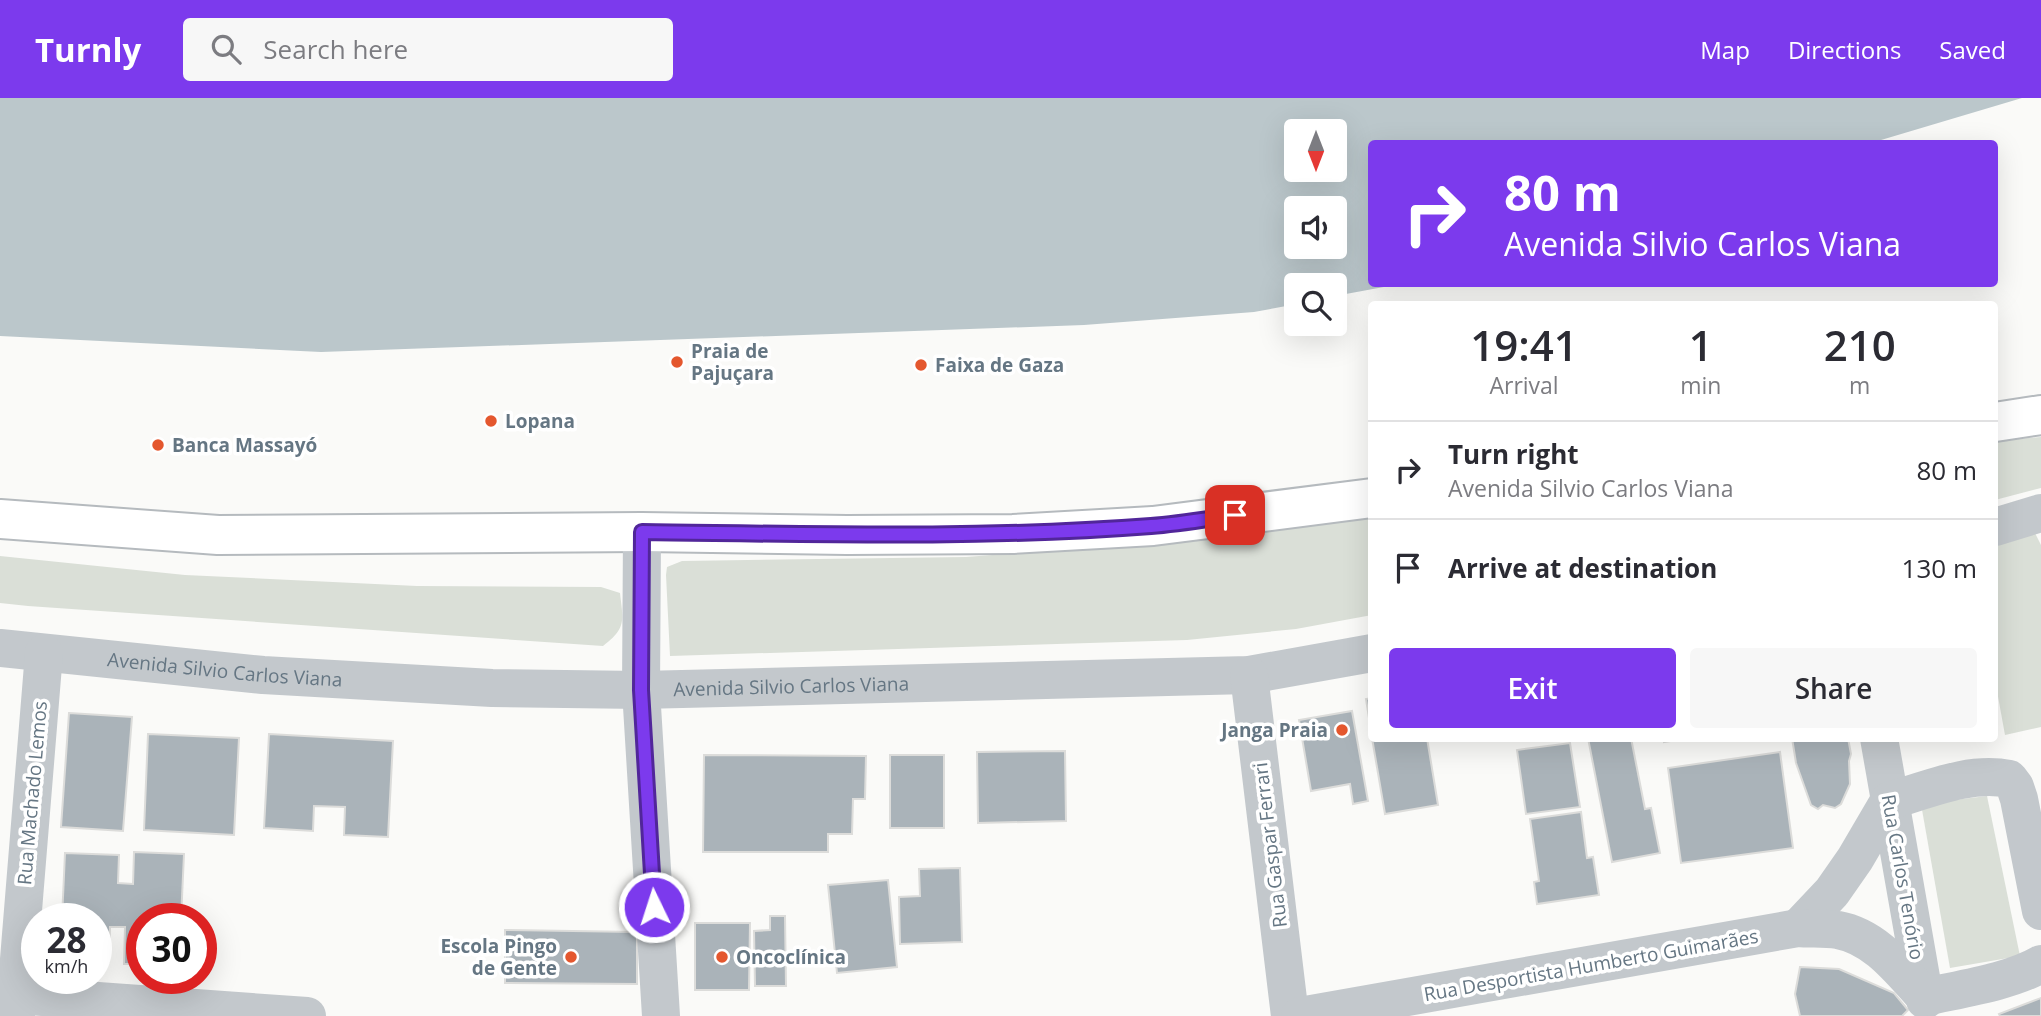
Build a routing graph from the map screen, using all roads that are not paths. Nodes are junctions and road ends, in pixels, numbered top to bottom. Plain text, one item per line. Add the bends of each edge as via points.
1 (2038, 416) edge
2 (1998, 422) edge
3 (1368, 499) edge
4 (2041, 513) edge
5 (0, 519) edge
6 (1998, 526) edge
7 (642, 532) junction
8 (0, 648) edge
9 (44, 653) junction
10 (1368, 654) edge
11 (1250, 675) junction
12 (641, 690) junction
13 (1880, 742) edge
14 (1889, 801) junction
15 (2041, 911) edge
16 (1798, 928) junction
17 (2041, 964) edge
18 (11, 1002) edge
19 (1927, 1007) edge
20 (307, 1016) edge
21 (661, 1016) edge
22 (1290, 1016) edge
23 (1300, 1016) edge

1 - 2 main road
3 - 7 main road via 1153,526 1013,534
4 - 6 street
5 - 7 main road via 218,535
7 - 12 street
8 - 9 street, Avenida Silvio Carlos Viana
9 - 12 street, Avenida Silvio Carlos Viana via 276,676 492,688
9 - 18 street, Rua Machado Lemos
10 - 11 street, Avenida Silvio Carlos Viana
11 - 12 street, Avenida Silvio Carlos Viana
11 - 22 street, Rua Gaspar Ferrari
12 - 21 street
13 - 14 street, Rua Carlos Tenório
14 - 15 street via 1968,778 2008,779 2019,799
14 - 16 street via 1840,881
14 - 19 street, Rua Carlos Tenório
16 - 19 street, Rua Desportista Humberto Guimarães via 1862,937 1887,956
16 - 23 street, Rua Desportista Humberto Guimarães
17 - 19 street
18 - 20 street

